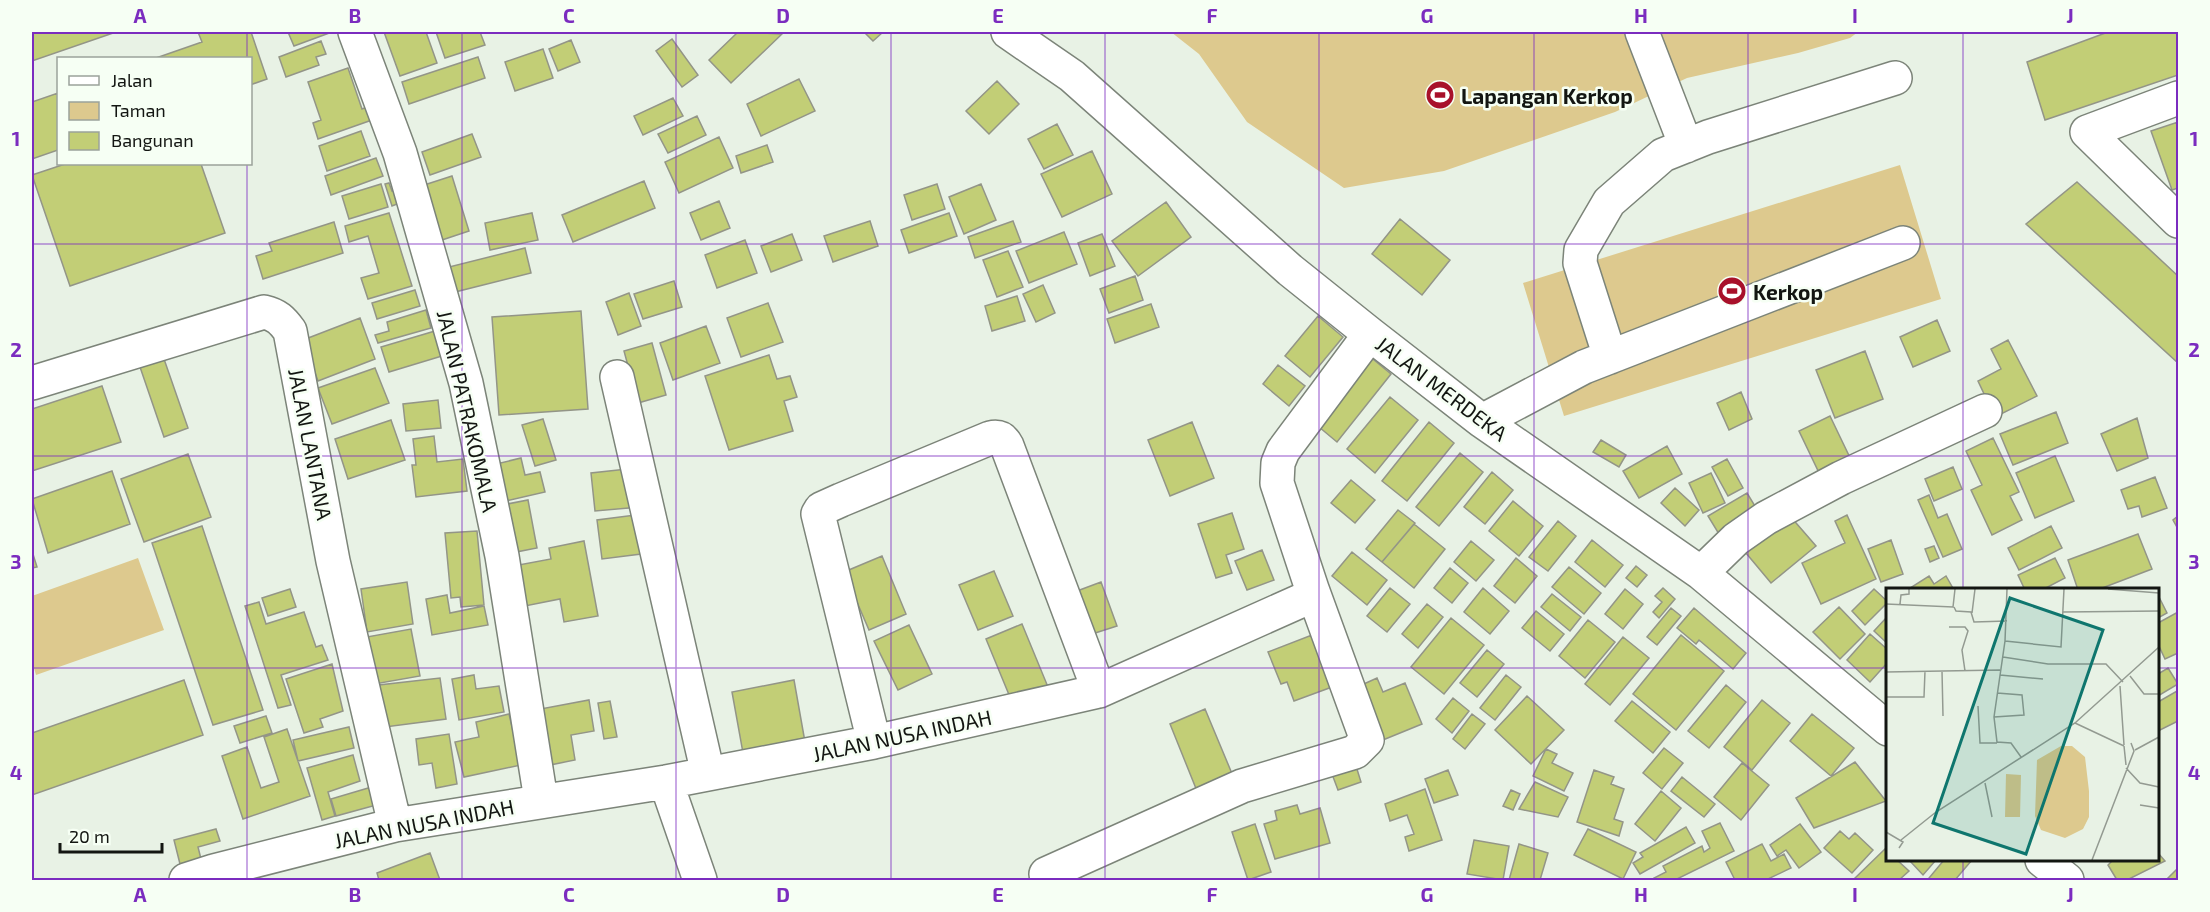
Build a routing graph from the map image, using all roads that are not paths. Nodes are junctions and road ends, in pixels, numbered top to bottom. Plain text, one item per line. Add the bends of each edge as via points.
1 (355, 32) edge
2 (1008, 32) edge
3 (1642, 32) edge
4 (1895, 78) dead end
5 (2178, 98) edge
6 (1686, 146) junction
7 (2178, 221) edge
8 (1903, 243) dead end
9 (1370, 334) junction
10 (1610, 357) junction
11 (617, 377) dead end
12 (32, 383) edge
13 (1985, 411) dead end
14 (1482, 421) junction
15 (1701, 573) junction
16 (1312, 589) junction
17 (1099, 691) junction
18 (1886, 728) edge
19 (874, 742) junction
20 (708, 774) junction
21 (666, 782) junction
22 (541, 800) junction
23 (395, 825) junction
24 (2043, 861) edge
25 (1046, 874) dead end
26 (205, 877) edge
27 (700, 880) edge
28 (2067, 880) edge

1 - 22 street, JALAN PATRAKOMALA via 400,153 466,383 501,556
2 - 9 street, JALAN MERDEKA via 1072,76 1290,270
3 - 6 street
4 - 6 street
5 - 7 street via 2087,132
6 - 10 street via 1663,155 1609,202 1581,250 1582,272
8 - 10 street
9 - 14 street, JALAN MERDEKA
9 - 16 street via 1278,463 1277,483
10 - 14 street
11 - 20 street
12 - 23 street, JALAN LANTANA via 264,312 284,322 290,331 333,561
13 - 15 street via 1840,478 1766,518 1736,539
14 - 15 street, JALAN MERDEKA
15 - 18 street, JALAN MERDEKA
16 - 17 street, JALAN NUSA INDAH via 1306,597
16 - 25 street via 1367,740 1355,752 1242,786
17 - 19 street, JALAN NUSA INDAH
17 - 19 street via 1007,446 997,436 821,509 818,514
19 - 20 street, JALAN NUSA INDAH
20 - 21 street, JALAN NUSA INDAH
21 - 22 street, JALAN NUSA INDAH
21 - 27 street
22 - 23 street, JALAN NUSA INDAH
23 - 26 street, JALAN NUSA INDAH
24 - 28 street

